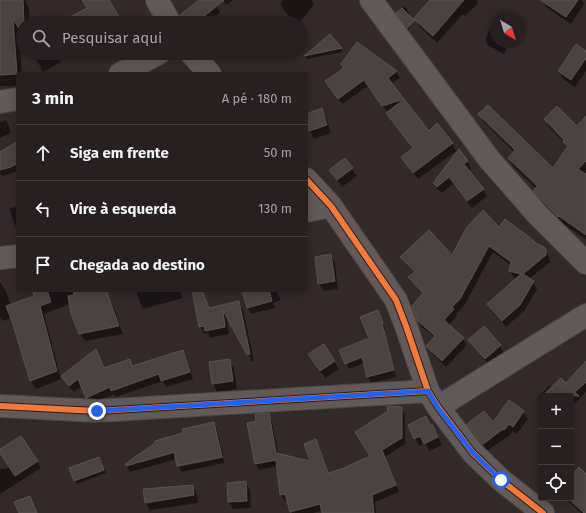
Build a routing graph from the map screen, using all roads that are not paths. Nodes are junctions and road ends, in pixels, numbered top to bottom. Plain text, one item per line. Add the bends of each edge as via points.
1 (157, 0) edge
2 (371, 0) edge
3 (166, 16) edge
4 (146, 60) edge
5 (197, 60) edge
6 (124, 72) edge
7 (208, 72) edge
8 (16, 99) edge
9 (0, 102) edge
10 (308, 181) edge
11 (331, 206) junction
12 (308, 210) edge
13 (16, 256) edge
14 (0, 258) edge
15 (586, 262) edge
16 (586, 314) edge
17 (433, 399) junction
18 (0, 406) edge
19 (543, 513) edge

1 - 3 street
2 - 15 street via 489,159 537,214
4 - 6 street
5 - 7 street
8 - 9 street
10 - 11 street
11 - 12 street
11 - 17 street via 396,300
13 - 14 street
16 - 17 street
17 - 18 street via 97,411
17 - 19 street via 473,453 501,480

